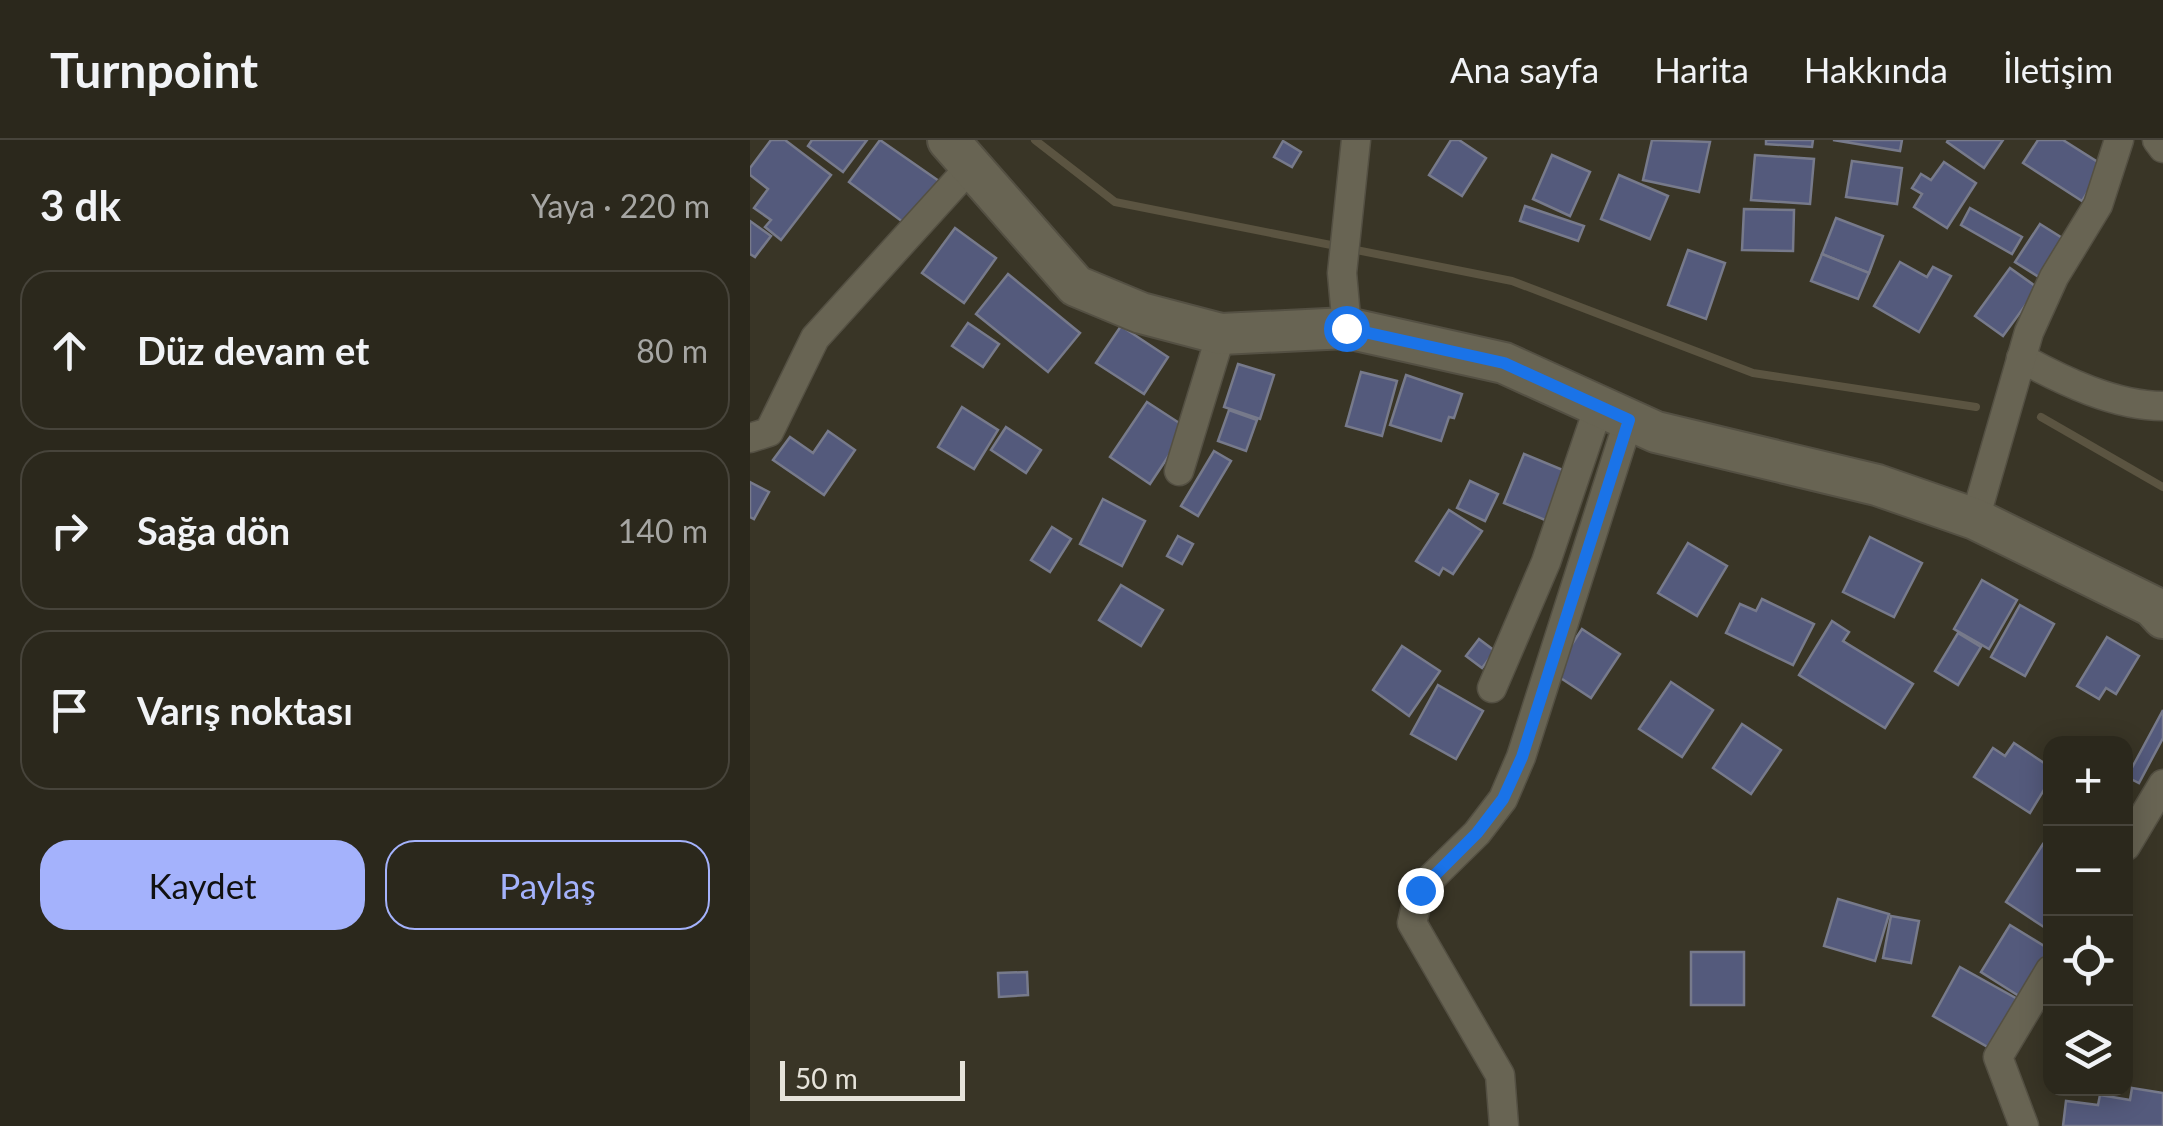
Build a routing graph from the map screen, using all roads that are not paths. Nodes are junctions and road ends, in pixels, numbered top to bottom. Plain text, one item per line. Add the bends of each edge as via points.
1 (1356, 140) edge
2 (2119, 140) edge
3 (2157, 140) edge
4 (2163, 148) edge
5 (960, 153) edge
6 (1346, 328) junction
7 (1220, 334) junction
8 (2021, 358) junction
9 (2163, 406) edge
10 (1614, 413) junction
11 (750, 438) edge
12 (1179, 471) dead end
13 (1975, 519) junction
14 (2163, 618) edge
15 (1492, 688) dead end
16 (2163, 784) edge
17 (2133, 834) edge
18 (2043, 982) edge
19 (1504, 1126) edge
20 (2024, 1126) edge

1 - 6 street via 1342,273
2 - 8 street via 2098,205 2054,277
3 - 4 street
5 - 7 street via 1076,286 1141,313
5 - 11 street via 815,338 768,432
6 - 7 street
6 - 10 street via 1504,363
7 - 12 street
8 - 9 street via 2136,406
8 - 13 street
10 - 13 street via 1656,432 1877,485
10 - 15 street
10 - 19 street via 1522,757 1503,799 1477,833 1420,890 1412,924 1500,1075
13 - 14 street via 2152,606
16 - 17 street
18 - 20 street via 1998,1056

